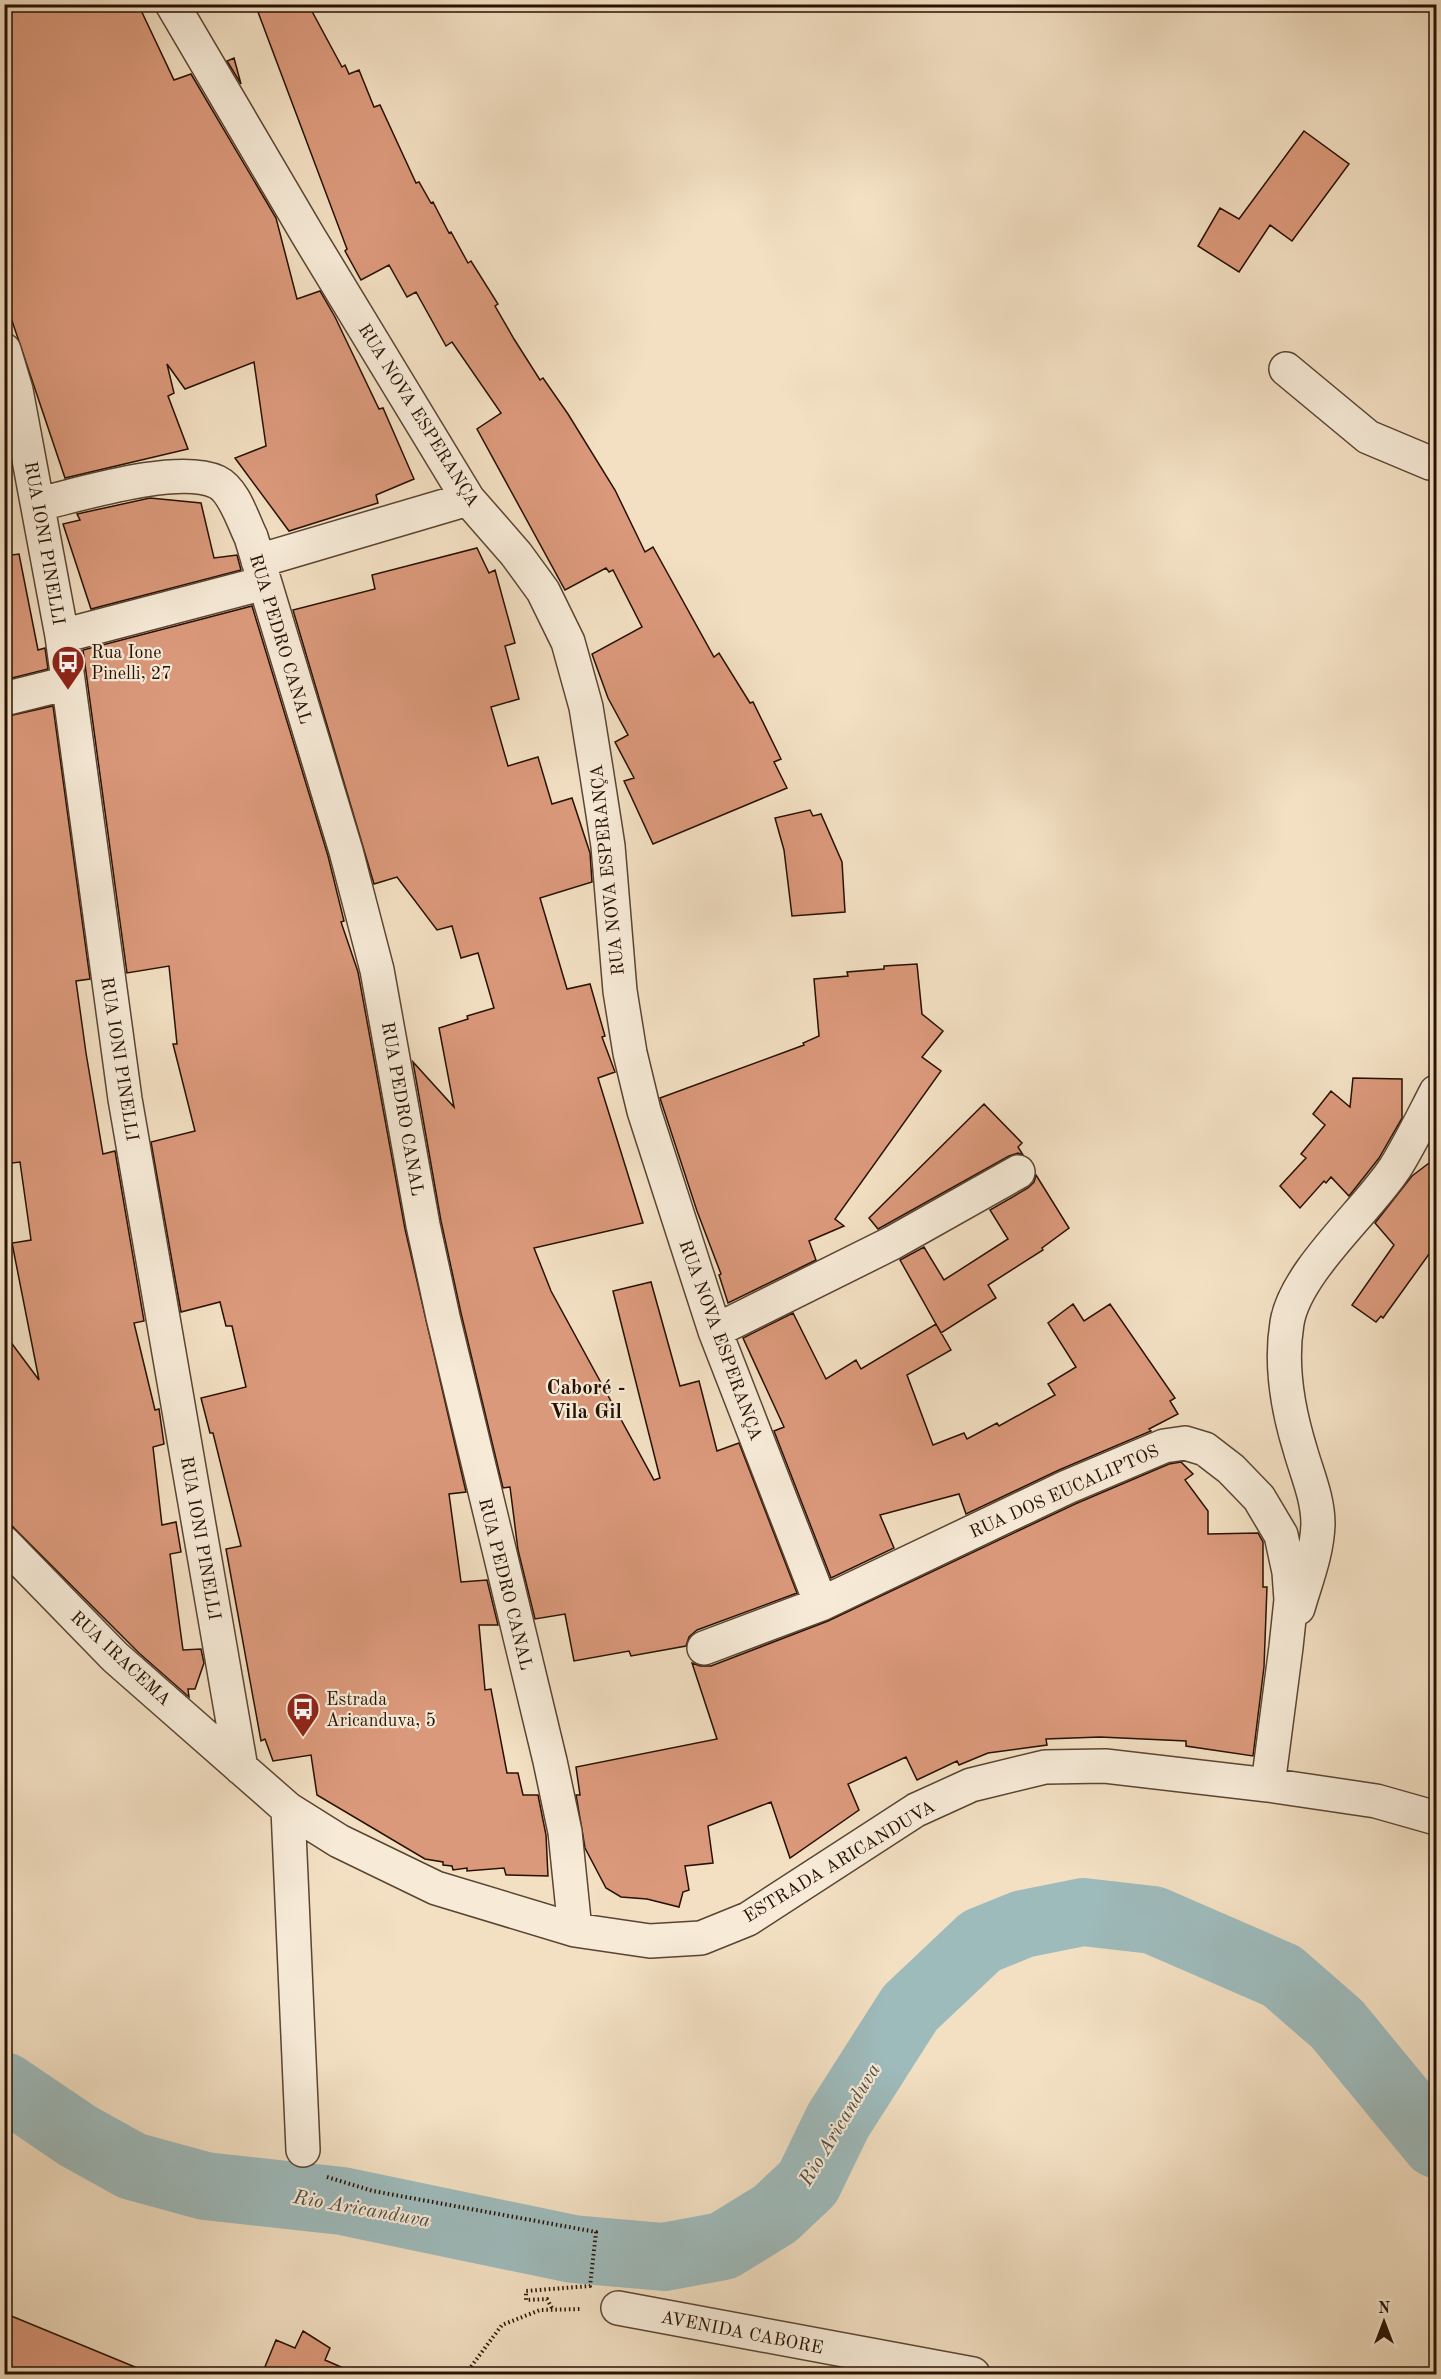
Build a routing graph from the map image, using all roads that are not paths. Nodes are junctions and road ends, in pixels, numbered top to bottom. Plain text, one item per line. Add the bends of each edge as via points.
1 (172, 4) edge
2 (4, 350) edge
3 (1286, 369) dead end
4 (1437, 464) edge
5 (468, 499) junction
6 (39, 504) junction
7 (261, 572) junction
8 (62, 636) junction
9 (68, 683) junction
10 (4, 699) edge
11 (1437, 1092) edge
12 (1018, 1172) dead end
13 (715, 1331) junction
14 (4, 1544) edge
15 (821, 1604) junction
16 (1287, 1647) junction
17 (704, 1648) dead end
18 (241, 1768) junction
19 (1268, 1785) junction
20 (288, 1809) junction
21 (1437, 1818) edge
22 (575, 1930) junction
23 (303, 2150) road end
24 (618, 2308) road end
25 (973, 2374) edge

1 - 5 street, RUA NOVA ESPERANÇA
2 - 6 street, RUA IONI PINELLI
3 - 4 street via 1368,437
5 - 7 street
5 - 13 street, RUA NOVA ESPERANÇA via 543,591 568,642 586,706 608,846 620,991 630,1053 644,1111
6 - 7 street, RUA PEDRO CANAL via 147,480 193,476 219,483 234,500
6 - 8 street, RUA IONI PINELLI
7 - 8 street
7 - 22 street, RUA PEDRO CANAL via 346,851 377,970 440,1305 562,1822
8 - 9 street, RUA IONI PINELLI
9 - 10 street
9 - 18 street, RUA IONI PINELLI via 125,1100
11 - 16 street via 1394,1169 1297,1293 1287,1321 1287,1392 1318,1523 1313,1562
12 - 13 street via 892,1243
13 - 15 street, RUA NOVA ESPERANÇA
14 - 18 street, RUA IRACEMA via 115,1657
15 - 16 street, RUA DOS EUCALIPTOS via 1067,1487 1164,1446 1185,1443 1205,1449 1232,1469 1259,1498 1281,1535 1290,1581
15 - 17 street, RUA DOS EUCALIPTOS
16 - 19 street, RUA DOS EUCALIPTOS
18 - 20 street, ESTRADA ARICANDUVA
19 - 21 street, ESTRADA ARICANDUVA via 1376,1801
19 - 22 street, ESTRADA ARICANDUVA via 1105,1766 1046,1767 971,1785 916,1810 748,1919 701,1938 650,1941
20 - 22 street, ESTRADA ARICANDUVA via 339,1841 436,1888
20 - 23 street
24 - 25 street, AVENIDA CABORE

